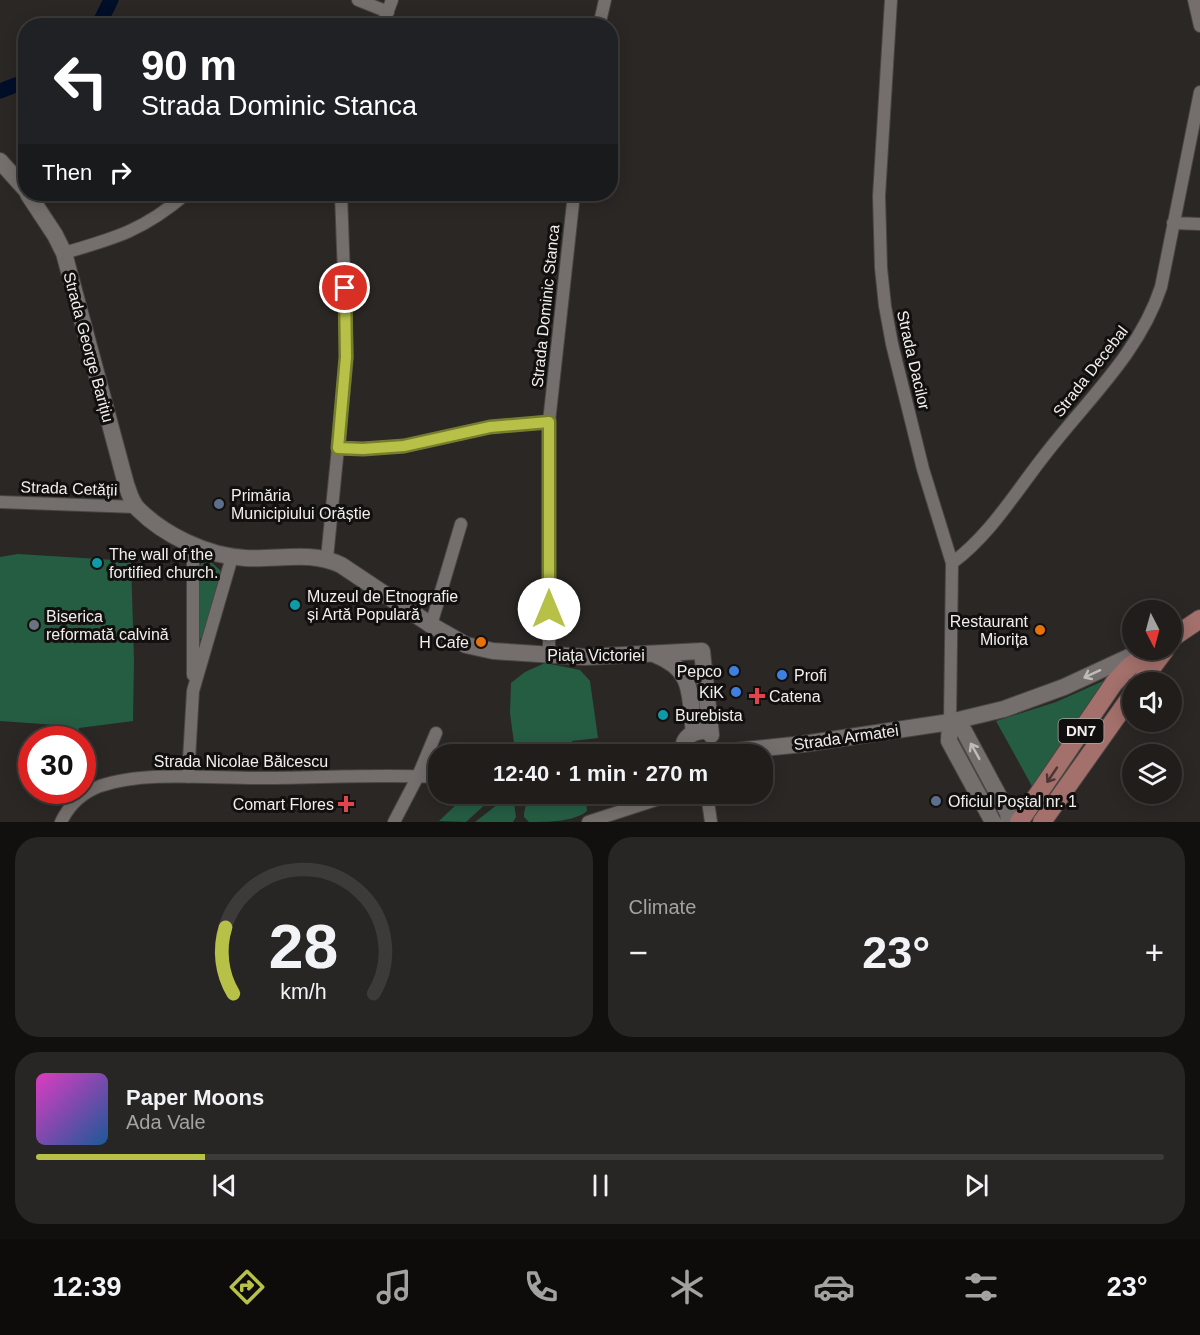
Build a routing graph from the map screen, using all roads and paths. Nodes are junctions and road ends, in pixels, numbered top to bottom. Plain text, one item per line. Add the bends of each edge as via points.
1 (358, 0) edge
2 (605, 0) edge
3 (891, 0) edge
4 (1194, 0) edge
5 (390, 6) edge
6 (601, 18) edge
7 (1200, 26) edge
8 (1200, 92) edge
9 (0, 161) edge
10 (18, 181) edge
11 (33, 201) edge
12 (177, 201) edge
13 (341, 201) edge
14 (573, 201) edge
15 (1173, 223) junction
16 (1200, 224) edge
17 (64, 253) junction
18 (549, 422) junction
19 (338, 448) junction
20 (0, 502) edge
21 (136, 507) junction
22 (461, 524) dead end
23 (193, 545) junction
24 (232, 557) junction
25 (327, 558) junction
26 (952, 563) junction
27 (1200, 618) edge
28 (431, 625) junction
29 (1182, 632) edge
30 (656, 654) junction
31 (549, 656) junction
32 (1123, 660) edge
33 (1139, 660) edge
34 (193, 691) junction
35 (1122, 709) edge
36 (950, 722) junction
37 (694, 732) junction
38 (436, 733) dead end
39 (684, 744) edge
40 (713, 744) edge
41 (714, 744) edge
42 (773, 747) edge
43 (418, 776) junction
44 (428, 776) edge
45 (188, 777) junction
46 (643, 804) edge
47 (708, 804) edge
48 (61, 822) edge
49 (394, 822) edge
50 (588, 822) edge
51 (711, 822) edge
52 (993, 822) edge
53 (1009, 822) edge
54 (1019, 822) edge
55 (1042, 822) edge

1 - 5 street
2 - 6 street
3 - 26 street, Strada Dacilor via 879,196 885,306 921,460
4 - 7 street
8 - 15 street, Strada Decebal
9 - 10 main road
11 - 17 main road, Strada George Barițiu
12 - 17 street via 143,226
13 - 19 street via 346,357
14 - 18 street, Strada Dominic Stanca
15 - 16 street
15 - 26 street, Strada Decebal via 1161,287 1143,329 1107,381 981,539
17 - 21 main road, Strada George Barițiu via 126,484
18 - 19 street via 490,427 404,446
18 - 31 street, Strada Dominic Stanca
19 - 25 street
20 - 21 street, Strada Cetății
21 - 23 main road
22 - 28 street
23 - 24 main road
23 - 34 street
24 - 25 main road
24 - 34 street
25 - 28 main road, Piața Victoriei
26 - 36 street, Strada Dacilor
27 - 29 main road
28 - 31 main road, Piața Victoriei via 466,645
30 - 31 main road, Piața Victoriei
30 - 37 main road, Piața Victoriei via 672,661 688,682
30 - 41 main road, Piața Victoriei via 702,651
32 -> 36 main road, Strada Armatei via 1014,705
33 -> 54 main road, DN7 via 1114,683
34 - 45 street
35 - 55 main road, DN7
36 - 42 main road, Strada Armatei
36 - 52 main road via 949,741
53 -> 36 main road via 1008,813 964,731
37 - 39 main road
37 - 40 main road, Strada Armatei via 703,731
38 - 43 street
43 - 44 street, Strada Nicolae Bălcescu
43 - 45 street, Strada Nicolae Bălcescu
43 - 49 street
45 - 48 street, Strada Nicolae Bălcescu via 133,780 99,787 67,808
46 - 50 street
47 - 51 street

